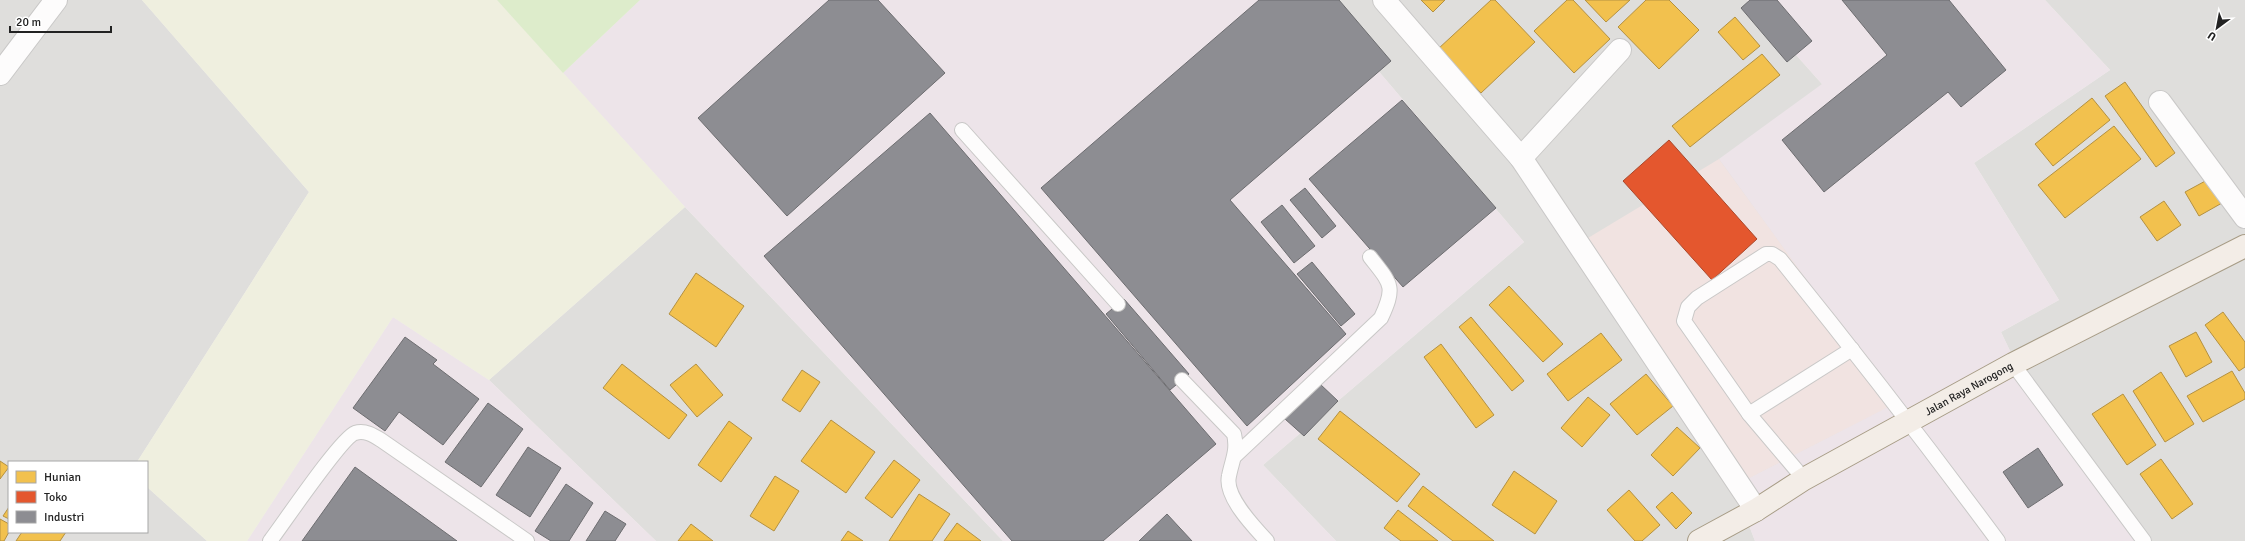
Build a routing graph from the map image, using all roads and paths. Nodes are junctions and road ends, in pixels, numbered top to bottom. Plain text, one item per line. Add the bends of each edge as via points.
1 (56, 0) edge
2 (1384, 0) edge
3 (1620, 50) dead end
4 (0, 74) edge
5 (2160, 102) dead end
6 (962, 130) dead end
7 (1521, 158) junction
8 (2245, 217) edge
9 (2245, 246) edge
10 (1370, 257) dead end
11 (1118, 304) dead end
12 (1852, 349) junction
13 (2013, 364) junction
14 (1182, 380) dead end
15 (1749, 414) junction
16 (1910, 421) junction
17 (1235, 456) junction
18 (1804, 479) junction
19 (1756, 510) junction
20 (270, 541) edge
21 (527, 541) edge
22 (1267, 541) edge
23 (1699, 541) edge
24 (1998, 541) edge
25 (2144, 541) edge

1 - 4 street
2 - 7 street
3 - 7 street
5 - 8 street
6 - 11 lane
7 - 19 street
9 - 13 main road, Jalan Raya Narogong
10 - 17 lane via 1387,279 1391,297 1381,318
12 - 15 lane
12 - 15 lane via 1780,259 1772,254 1766,254 1697,298 1688,307 1684,321
12 - 16 lane
13 - 16 main road, Jalan Raya Narogong
13 - 25 lane
14 - 17 lane via 1234,434
15 - 18 lane
16 - 18 main road, Jalan Raya Narogong
16 - 24 lane
17 - 22 lane via 1228,478 1233,496 1246,518
18 - 19 main road, Jalan Raya Narogong
19 - 23 main road, Jalan Raya Narogong
20 - 21 lane via 337,450 354,433 362,432 381,440

